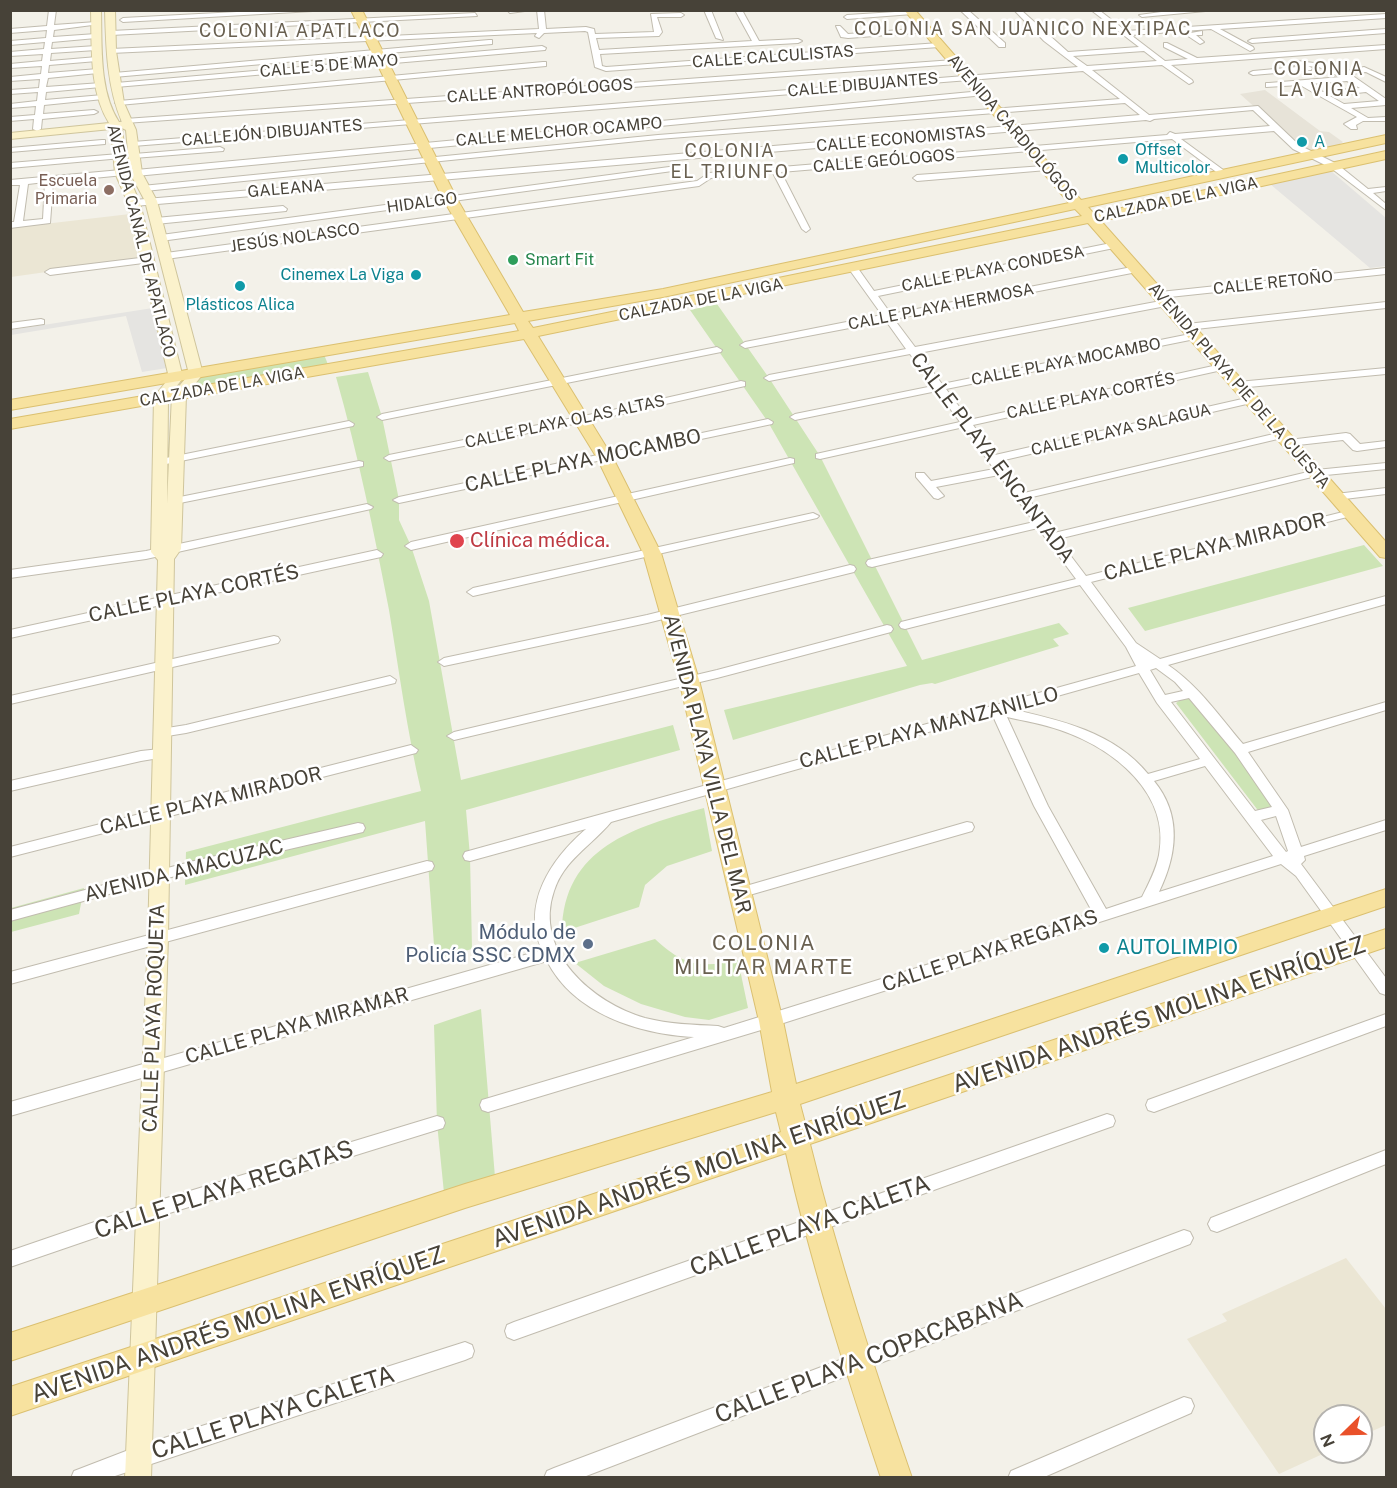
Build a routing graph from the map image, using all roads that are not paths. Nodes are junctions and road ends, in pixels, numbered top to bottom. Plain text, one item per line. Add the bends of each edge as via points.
1 (175, 10) edge
2 (327, 10) edge
3 (416, 10) edge
4 (529, 10) edge
5 (540, 10) edge
6 (707, 10) edge
7 (738, 10) edge
8 (963, 10) edge
9 (1017, 10) edge
10 (1094, 10) edge
11 (1213, 10) edge
12 (1304, 10) edge
13 (510, 11) edge
14 (110, 12) edge
15 (910, 12) edge
16 (475, 13) edge
17 (53, 14) edge
18 (358, 14) edge
19 (681, 15) dead end
20 (1142, 15) dead end
21 (1386, 16) edge
22 (63, 17) dead end
23 (847, 17) dead end
24 (42, 19) dead end
25 (1337, 19) junction
26 (123, 20) dead end
27 (1318, 21) junction
28 (838, 27) dead end
29 (51, 28) junction
30 (1193, 28) junction
31 (1213, 28) junction
32 (926, 30) junction
33 (10, 31) edge
34 (1386, 31) edge
35 (301, 33) dead end
36 (481, 33) junction
37 (591, 33) junction
38 (1124, 33) junction
39 (540, 34) junction
40 (1357, 34) junction
41 (95, 35) edge
42 (720, 38) dead end
43 (50, 39) junction
44 (798, 41) dead end
45 (1252, 41) dead end
46 (10, 42) edge
47 (1200, 42) dead end
48 (111, 43) junction
49 (757, 44) junction
50 (939, 45) junction
51 (1002, 45) dead end
52 (1167, 45) dead end
53 (1386, 47) edge
54 (542, 48) junction
55 (1377, 48) junction
56 (1145, 49) junction
57 (1250, 49) dead end
58 (48, 51) junction
59 (596, 52) junction
60 (10, 54) edge
61 (1068, 54) junction
62 (497, 57) dead end
63 (380, 58) junction
64 (136, 59) dead end
65 (124, 60) dead end
66 (954, 62) junction
67 (1198, 62) junction
68 (46, 63) junction
69 (543, 64) junction
70 (1165, 64) junction
71 (10, 66) edge
72 (1245, 66) dead end
73 (1325, 67) junction
74 (1085, 68) junction
75 (1336, 72) junction
76 (546, 73) dead end
77 (1253, 73) dead end
78 (45, 76) junction
79 (968, 77) junction
80 (1261, 78) dead end
81 (10, 79) edge
82 (1386, 80) edge
83 (548, 81) dead end
84 (1352, 81) junction
85 (1189, 82) dead end
86 (1301, 82) junction
87 (100, 85) junction
88 (1269, 85) dead end
89 (1311, 87) junction
90 (43, 89) junction
91 (117, 89) junction
92 (551, 90) junction
93 (1367, 90) junction
94 (10, 92) edge
95 (982, 93) junction
96 (1321, 94) junction
97 (103, 97) junction
98 (1378, 97) junction
99 (1332, 100) junction
100 (400, 101) junction
101 (1126, 101) junction
102 (41, 103) junction
103 (1386, 103) edge
104 (10, 106) edge
105 (1343, 106) junction
106 (1386, 111) edge
107 (94, 112) dead end
108 (997, 112) junction
109 (1353, 113) junction
110 (38, 117) junction
111 (1149, 118) junction
112 (1363, 118) junction
113 (10, 119) edge
114 (272, 119) dead end
115 (1386, 119) edge
116 (411, 122) junction
117 (1156, 124) dead end
118 (123, 125) junction
119 (1354, 127) dead end
120 (1276, 128) junction
121 (37, 129) junction
122 (88, 129) junction
123 (1012, 130) junction
124 (1164, 130) dead end
125 (10, 134) edge
126 (1172, 136) junction
127 (1386, 140) edge
128 (102, 142) dead end
129 (88, 144) junction
130 (423, 144) junction
131 (220, 148) dead end
132 (1028, 149) junction
133 (10, 150) edge
134 (134, 150) junction
135 (1386, 154) edge
136 (1313, 155) junction
137 (119, 156) junction
138 (430, 158) junction
139 (85, 159) junction
140 (10, 166) edge
141 (1334, 166) junction
142 (684, 167) dead end
143 (1044, 168) junction
144 (776, 170) junction
145 (121, 173) junction
146 (136, 173) junction
147 (1223, 174) junction
148 (439, 176) junction
149 (85, 177) junction
150 (918, 178) dead end
151 (49, 180) junction
152 (10, 183) edge
153 (24, 183) junction
154 (145, 188) junction
155 (1386, 189) edge
156 (1366, 192) junction
157 (450, 199) junction
158 (151, 201) junction
159 (134, 203) junction
160 (1079, 204) junction
161 (1386, 208) edge
162 (283, 209) dead end
163 (459, 216) junction
164 (1092, 218) junction
165 (156, 221) junction
166 (14, 225) edge
167 (806, 229) dead end
168 (161, 238) junction
169 (1116, 244) junction
170 (166, 256) junction
171 (148, 260) junction
172 (806, 263) junction
173 (854, 269) junction
174 (1137, 269) junction
175 (1386, 271) edge
176 (50, 272) dead end
177 (820, 276) junction
178 (871, 294) junction
179 (1163, 299) junction
180 (1386, 305) edge
181 (887, 317) junction
182 (41, 322) dead end
183 (10, 326) edge
184 (524, 326) junction
185 (1191, 331) junction
186 (745, 345) dead end
187 (326, 350) junction
188 (717, 350) dead end
189 (913, 352) junction
190 (1222, 367) junction
191 (333, 368) junction
192 (1386, 371) edge
193 (196, 374) junction
194 (176, 378) junction
195 (769, 378) dead end
196 (560, 383) junction
197 (741, 384) dead end
198 (1238, 385) junction
199 (939, 387) junction
200 (179, 395) junction
201 (161, 397) junction
202 (1251, 400) junction
203 (10, 405) edge
204 (382, 417) dead end
205 (795, 417) dead end
206 (582, 420) junction
207 (768, 422) dead end
208 (966, 423) junction
209 (10, 424) edge
210 (349, 424) dead end
211 (1285, 439) junction
212 (1386, 444) edge
213 (820, 456) dead end
214 (178, 458) junction
215 (389, 458) dead end
216 (605, 458) junction
217 (992, 459) junction
218 (790, 461) dead end
219 (161, 462) junction
220 (358, 464) dead end
221 (1386, 465) edge
222 (1002, 472) junction
223 (1316, 473) junction
224 (920, 475) dead end
225 (929, 485) junction
226 (1386, 493) edge
227 (938, 496) dead end
228 (1020, 497) junction
229 (627, 498) junction
230 (1338, 499) junction
231 (399, 500) dead end
232 (175, 501) junction
233 (367, 507) dead end
234 (1351, 513) junction
235 (813, 516) dead end
236 (1040, 524) junction
237 (1050, 537) junction
238 (411, 546) dead end
239 (652, 553) junction
240 (1386, 553) edge
241 (166, 554) junction
242 (377, 554) dead end
243 (872, 563) dead end
244 (850, 568) dead end
245 (10, 574) edge
246 (1082, 580) junction
247 (473, 592) dead end
248 (164, 600) junction
249 (1386, 600) edge
250 (671, 613) junction
251 (905, 625) dead end
252 (887, 629) dead end
253 (10, 634) edge
254 (274, 640) dead end
255 (1132, 646) junction
256 (444, 662) dead end
257 (1160, 664) junction
258 (162, 665) junction
259 (1143, 669) junction
260 (390, 680) dead end
261 (689, 680) junction
262 (1194, 693) junction
263 (10, 700) edge
264 (1162, 700) junction
265 (1386, 706) edge
266 (997, 710) junction
267 (454, 736) dead end
268 (161, 743) junction
269 (411, 750) dead end
270 (1240, 750) junction
271 (1208, 760) junction
272 (1145, 779) junction
273 (10, 786) edge
274 (714, 788) junction
275 (1281, 810) junction
276 (159, 814) junction
277 (1252, 817) junction
278 (607, 818) junction
279 (1386, 825) edge
280 (967, 827) dead end
281 (358, 828) dead end
282 (10, 852) edge
283 (1297, 852) junction
284 (470, 856) dead end
285 (1282, 857) junction
286 (427, 866) dead end
287 (1301, 872) junction
288 (158, 876) junction
289 (739, 893) junction
290 (1386, 897) edge
291 (1148, 900) junction
292 (1333, 914) junction
293 (1102, 915) junction
294 (10, 916) edge
295 (158, 937) junction
296 (1386, 938) edge
297 (1357, 948) junction
298 (550, 954) junction
299 (10, 978) edge
300 (1386, 989) edge
301 (1386, 1020) edge
302 (771, 1021) junction
303 (729, 1033) junction
304 (153, 1067) junction
305 (786, 1098) junction
306 (488, 1105) dead end
307 (1154, 1105) dead end
308 (10, 1109) edge
309 (1107, 1121) dead end
310 (437, 1123) dead end
311 (795, 1137) junction
312 (1386, 1157) edge
313 (147, 1212) junction
314 (816, 1224) junction
315 (1217, 1224) dead end
316 (1184, 1238) dead end
317 (10, 1259) edge
318 (145, 1303) junction
319 (514, 1331) dead end
320 (10, 1347) edge
321 (465, 1351) dead end
322 (143, 1357) junction
323 (857, 1362) junction
324 (10, 1402) edge
325 (1184, 1406) dead end
326 (139, 1456) junction
327 (81, 1478) edge
328 (138, 1478) edge
329 (554, 1478) edge
330 (897, 1478) edge
331 (1018, 1478) edge

1 - 14 street
2 - 26 street
3 - 18 street
4 - 13 street
5 - 39 street
6 - 42 street
7 - 49 street
8 - 51 street
9 - 61 street
10 - 38 street
11 - 20 street
12 - 27 street
14 - 48 street, AVENIDA CANAL DE APATLACO
15 - 23 street
15 - 32 main road, AVENIDA CARDIOLÓGOS
16 - 18 street
16 - 36 street
17 - 22 street
17 - 24 street
17 - 29 street
18 - 48 street
18 - 63 main road, AVENIDA PLAYA VILLA DEL MAR
19 - 37 street via 652,16 658,33
21 - 25 street
25 - 27 street
25 - 40 street
27 - 31 street
28 - 32 street via 848,36
29 - 33 street
29 - 41 street
29 - 43 street
30 - 31 street
30 - 38 street
30 - 47 street via 1200,33 1189,34
31 - 57 street
32 - 50 main road, AVENIDA CARDIOLÓGOS
34 - 40 street
35 - 48 street
36 - 39 street
36 - 63 street
37 - 39 street
37 - 59 street
38 - 56 street
39 - 54 street
39 - 63 street
40 - 45 street
40 - 55 street
41 - 43 street
41 - 58 street
41 - 68 street
41 - 78 street
41 - 87 street, AVENIDA CANAL DE APATLACO
43 - 46 street
43 - 58 street
44 - 49 street
48 - 63 street
48 - 65 street
48 - 91 street, AVENIDA CANAL DE APATLACO
49 - 59 street
50 - 59 street, CALLE CALCULISTAS via 606,69 599,67
50 - 66 main road, AVENIDA CARDIOLÓGOS
52 - 67 street
53 - 55 street, CALLE DIBUJANTES
54 - 63 street, CALLE 5 DE MAYO
54 - 69 street
55 - 67 street, CALLE DIBUJANTES
56 - 61 street
56 - 70 street
58 - 60 street
58 - 68 street
61 - 74 street
62 - 63 street
63 - 64 street
63 - 69 street
63 - 91 street
63 - 91 street
63 - 91 street
63 - 100 main road, AVENIDA PLAYA VILLA DEL MAR
66 - 79 main road, AVENIDA CARDIOLÓGOS
66 - 92 street, CALLE ANTROPÓLOGOS
67 - 70 street, CALLE DIBUJANTES
68 - 71 street
68 - 78 street
69 - 76 street
70 - 74 street, CALLE DIBUJANTES
70 - 85 street
72 - 73 street via 1313,62
73 - 75 street
73 - 77 street
74 - 79 street, CALLE DIBUJANTES
74 - 101 street
75 - 80 street
75 - 84 street
78 - 81 street
78 - 90 street
79 - 95 main road, AVENIDA CARDIOLÓGOS
79 - 116 street, CALLE DIBUJANTES
82 - 84 street via 1362,68 1346,74
83 - 92 street
84 - 86 street
84 - 89 street
84 - 93 street
86 - 88 street
86 - 89 street
87 - 90 street
87 - 97 street, AVENIDA CANAL DE APATLACO
89 - 96 street
90 - 94 street
90 - 102 street
91 - 118 street, AVENIDA CANAL DE APATLACO
92 - 100 street, CALLE ANTROPÓLOGOS
93 - 96 street
93 - 98 street
95 - 108 main road, AVENIDA CARDIOLÓGOS
95 - 130 street, CALLE MELCHOR OCAMPO
96 - 99 street
97 - 102 street
97 - 118 street, AVENIDA CANAL DE APATLACO via 106,110
98 - 99 street
98 - 103 street
99 - 105 street
100 - 116 main road, AVENIDA PLAYA VILLA DEL MAR
100 - 118 street, CALLE ANTROPÓLOGOS
101 - 108 street
101 - 111 street
102 - 104 street
102 - 110 street
103 - 105 street
105 - 109 street
106 - 109 street
107 - 110 street
108 - 123 main road, AVENIDA CARDIOLÓGOS
108 - 138 street
109 - 112 street
110 - 113 street
110 - 121 street
111 - 117 street
111 - 120 street, CALLE ECONOMISTAS via 1255,108
111 - 123 street, CALLE ECONOMISTAS
112 - 115 street
112 - 119 street via 1348,124
114 - 118 street
116 - 130 main road, AVENIDA PLAYA VILLA DEL MAR
116 - 134 street, CALLEJÓN DIBUJANTES
118 - 121 street
118 - 122 street
118 - 134 street, AVENIDA CANAL DE APATLACO
118 - 137 street, AVENIDA CANAL DE APATLACO
120 - 126 street, CALLE GEÓLOGOS
120 - 136 street via 1301,151
121 - 125 street
122 - 125 street
122 - 129 street
123 - 132 main road, AVENIDA CARDIOLÓGOS
123 - 148 street, CALLE ECONOMISTAS
124 - 126 street
126 - 132 street, CALLE GEÓLOGOS
126 - 147 street
127 - 136 main road, CALZADA DE LA VIGA
128 - 129 street
129 - 133 street
129 - 139 street
130 - 138 main road, AVENIDA PLAYA VILLA DEL MAR
130 - 146 street, CALLE MELCHOR OCAMPO
131 - 134 street
132 - 143 main road, AVENIDA CARDIOLÓGOS
132 - 144 street, CALLE GEÓLOGOS
134 - 146 street, AVENIDA CANAL DE APATLACO
135 - 141 main road, CALZADA DE LA VIGA
136 - 141 street
136 - 147 main road, CALZADA DE LA VIGA
137 - 139 street
137 - 145 street, AVENIDA CANAL DE APATLACO
138 - 148 main road, AVENIDA PLAYA VILLA DEL MAR
138 - 154 street
139 - 140 street
139 - 149 street
141 - 156 street
141 - 164 main road, CALZADA DE LA VIGA
142 - 157 street, HIDALGO
143 - 150 street
143 - 160 main road, AVENIDA CARDIOLÓGOS
144 - 163 street, CALLE GEÓLOGOS via 709,176 699,183
144 - 167 street
145 - 149 street
145 - 159 street, AVENIDA CANAL DE APATLACO
146 - 154 street, AVENIDA CANAL DE APATLACO
147 - 160 main road, CALZADA DE LA VIGA
148 - 157 main road, AVENIDA PLAYA VILLA DEL MAR
148 - 158 street, GALEANA
149 - 151 street
151 - 153 street
151 - 166 street via 47,221
152 - 153 street
153 - 166 street
154 - 158 street, AVENIDA CANAL DE APATLACO
155 - 156 street
156 - 161 street
157 - 163 main road, AVENIDA PLAYA VILLA DEL MAR
157 - 168 street, HIDALGO
158 - 159 street, GALEANA
158 - 165 street, AVENIDA CANAL DE APATLACO
159 - 171 street, AVENIDA CANAL DE APATLACO
160 - 164 main road, AVENIDA CARDIOLÓGOS
160 - 172 main road, CALZADA DE LA VIGA
162 - 165 street
163 - 170 street, JESÚS NOLASCO
163 - 184 main road, AVENIDA PLAYA VILLA DEL MAR
164 - 169 main road, AVENIDA PLAYA PIE DE LA CUESTA
164 - 173 main road, CALZADA DE LA VIGA
165 - 168 street, AVENIDA CANAL DE APATLACO
168 - 170 street, AVENIDA CANAL DE APATLACO
169 - 174 main road, AVENIDA PLAYA PIE DE LA CUESTA
169 - 178 street, CALLE PLAYA CONDESA
170 - 193 street, AVENIDA CANAL DE APATLACO
171 - 176 street
171 - 194 street, AVENIDA CANAL DE APATLACO
172 - 177 main road
172 - 184 main road, CALZADA DE LA VIGA
173 - 177 main road, CALZADA DE LA VIGA
173 - 178 street, CALLE PLAYA ENCANTADA
174 - 179 main road, AVENIDA PLAYA PIE DE LA CUESTA
174 - 181 street, CALLE PLAYA HERMOSA
175 - 179 street, CALLE RETOÑO
177 - 184 main road, CALZADA DE LA VIGA
178 - 181 street, CALLE PLAYA ENCANTADA
179 - 185 main road, AVENIDA PLAYA PIE DE LA CUESTA
179 - 189 street
180 - 185 street, CALLE PLAYA MOCAMBO
181 - 186 street, CALLE PLAYA HERMOSA
181 - 189 street, CALLE PLAYA ENCANTADA
182 - 183 street
184 - 187 main road, CALZADA DE LA VIGA
184 - 191 main road, CALZADA DE LA VIGA
184 - 196 main road, AVENIDA PLAYA VILLA DEL MAR
185 - 190 main road, AVENIDA PLAYA PIE DE LA CUESTA
185 - 199 street, CALLE PLAYA MOCAMBO
187 - 191 main road
187 - 193 main road, CALZADA DE LA VIGA
188 - 196 street
189 - 195 street
189 - 199 street, CALLE PLAYA ENCANTADA
190 - 198 main road, AVENIDA PLAYA PIE DE LA CUESTA
190 - 208 street, CALLE PLAYA CORTÉS
191 - 200 main road, CALZADA DE LA VIGA
192 - 198 street
193 - 194 main road, CALZADA DE LA VIGA
193 - 200 street, AVENIDA CANAL DE APATLACO
194 - 201 street, AVENIDA CANAL DE APATLACO
194 - 203 main road, CALZADA DE LA VIGA
196 - 204 street
196 - 206 main road, AVENIDA PLAYA VILLA DEL MAR
197 - 206 street, CALLE PLAYA OLAS ALTAS
198 - 202 main road, AVENIDA PLAYA PIE DE LA CUESTA
199 - 205 street, CALLE PLAYA MOCAMBO
199 - 208 street, CALLE PLAYA ENCANTADA
200 - 201 main road, CALZADA DE LA VIGA
200 - 214 street, CALLE PLAYA ROQUETA
201 - 209 main road, CALZADA DE LA VIGA
201 - 219 street, CALLE PLAYA ROQUETA
202 - 211 main road, AVENIDA PLAYA PIE DE LA CUESTA
202 - 217 street, CALLE PLAYA SALAGUA
206 - 215 street, CALLE PLAYA OLAS ALTAS
206 - 216 main road, AVENIDA PLAYA VILLA DEL MAR
207 - 216 street, CALLE PLAYA MOCAMBO
208 - 213 street, CALLE PLAYA CORTÉS
208 - 217 street, CALLE PLAYA ENCANTADA
210 - 214 street
211 - 212 street via 1347,436 1357,448
211 - 223 main road, AVENIDA PLAYA PIE DE LA CUESTA
211 - 228 street
214 - 219 street
214 - 232 street, CALLE PLAYA ROQUETA
216 - 229 main road, AVENIDA PLAYA VILLA DEL MAR
216 - 231 street, CALLE PLAYA MOCAMBO
217 - 222 street, CALLE PLAYA ENCANTADA
218 - 229 street
219 - 241 street, CALLE PLAYA ROQUETA
220 - 232 street
221 - 223 street
222 - 225 street
222 - 228 street, CALLE PLAYA ENCANTADA
223 - 230 main road, AVENIDA PLAYA PIE DE LA CUESTA
223 - 237 street
224 - 225 street
225 - 227 street
226 - 230 street
228 - 236 street, CALLE PLAYA ENCANTADA
229 - 238 street
229 - 239 main road, AVENIDA PLAYA VILLA DEL MAR
230 - 234 main road, AVENIDA PLAYA PIE DE LA CUESTA
232 - 241 street, CALLE PLAYA ROQUETA
233 - 241 street
234 - 240 main road, AVENIDA PLAYA PIE DE LA CUESTA
234 - 246 street, CALLE PLAYA MIRADOR
235 - 239 street
236 - 237 street, CALLE PLAYA ENCANTADA
236 - 243 street
237 - 246 street, CALLE PLAYA ENCANTADA
239 - 247 street
239 - 250 main road, AVENIDA PLAYA VILLA DEL MAR
241 - 245 street
241 - 248 street, CALLE PLAYA ROQUETA
242 - 248 street, CALLE PLAYA CORTÉS
244 - 250 street
246 - 251 street, CALLE PLAYA MIRADOR
246 - 255 street, CALLE PLAYA ENCANTADA
248 - 253 street, CALLE PLAYA CORTÉS
248 - 258 street, CALLE PLAYA ROQUETA
249 - 257 street, CALLE PLAYA MANZANILLO
250 - 256 street
250 - 261 main road, AVENIDA PLAYA VILLA DEL MAR
252 - 261 street
254 - 258 street
255 - 257 street, CALLE PLAYA ENCANTADA
255 - 259 street, CALLE PLAYA ENCANTADA
257 - 259 street, CALLE PLAYA MANZANILLO
257 - 262 street, CALLE PLAYA ENCANTADA
258 - 263 street
258 - 268 street, CALLE PLAYA ROQUETA
259 - 264 street, CALLE PLAYA ENCANTADA
259 - 266 street, CALLE PLAYA MANZANILLO
260 - 268 street via 186,729
261 - 267 street
261 - 274 main road, AVENIDA PLAYA VILLA DEL MAR
262 - 264 street
262 - 270 street, CALLE PLAYA ENCANTADA
264 - 271 street, CALLE PLAYA ENCANTADA
265 - 270 street
266 - 272 street via 1058,724 1089,737 1109,748
266 - 274 street, CALLE PLAYA MANZANILLO
266 - 293 street via 1041,806
268 - 273 street
268 - 276 street, CALLE PLAYA ROQUETA
269 - 276 street, CALLE PLAYA MIRADOR
270 - 275 street, CALLE PLAYA ENCANTADA
271 - 272 street
271 - 277 street, CALLE PLAYA ENCANTADA
272 - 291 street via 1163,808 1168,829 1160,874
274 - 278 street, CALLE PLAYA MANZANILLO
274 - 289 main road, AVENIDA PLAYA VILLA DEL MAR
275 - 277 street
275 - 283 street, CALLE PLAYA ENCANTADA
276 - 282 street, CALLE PLAYA MIRADOR
276 - 288 street, CALLE PLAYA ROQUETA
277 - 285 street, CALLE PLAYA ENCANTADA
278 - 284 street, CALLE PLAYA MANZANILLO
278 - 298 street via 560,865 549,885 541,908 542,929
279 - 283 street, CALLE PLAYA REGATAS
280 - 289 street
281 - 288 street, AVENIDA AMACUZAC
283 - 285 street, CALLE PLAYA REGATAS
283 - 287 street, CALLE PLAYA ENCANTADA
285 - 287 street, CALLE PLAYA ENCANTADA
285 - 291 street, CALLE PLAYA REGATAS
286 - 295 street
287 - 292 street, CALLE PLAYA ENCANTADA
288 - 294 street, AVENIDA AMACUZAC
288 - 295 street, CALLE PLAYA ROQUETA
289 - 302 main road, AVENIDA PLAYA VILLA DEL MAR
290 - 292 main road, AVENIDA ANDRÉS MOLINA ENRÍQUEZ
291 - 293 street, CALLE PLAYA REGATAS
292 - 297 street, CALLE PLAYA ENCANTADA
292 - 305 main road, AVENIDA ANDRÉS MOLINA ENRÍQUEZ
293 - 302 street, CALLE PLAYA REGATAS
295 - 299 street
295 - 304 street, CALLE PLAYA ROQUETA
296 - 297 main road, AVENIDA ANDRÉS MOLINA ENRÍQUEZ
297 - 300 street, CALLE PLAYA ENCANTADA
297 - 311 main road, AVENIDA ANDRÉS MOLINA ENRÍQUEZ
298 - 303 street via 586,995 639,1023 671,1030
298 - 304 street, CALLE PLAYA MIRAMAR
301 - 307 street
302 - 303 street, CALLE PLAYA REGATAS
302 - 305 main road, AVENIDA PLAYA VILLA DEL MAR
303 - 306 street, CALLE PLAYA REGATAS
304 - 308 street, CALLE PLAYA MIRAMAR
304 - 313 street, CALLE PLAYA ROQUETA
305 - 311 main road, AVENIDA PLAYA VILLA DEL MAR
305 - 318 main road, AVENIDA ANDRÉS MOLINA ENRÍQUEZ via 465,1196
309 - 314 street, CALLE PLAYA CALETA
310 - 313 street, CALLE PLAYA REGATAS
311 - 314 main road, AVENIDA PLAYA VILLA DEL MAR
311 - 322 main road, AVENIDA ANDRÉS MOLINA ENRÍQUEZ
312 - 315 street
313 - 317 street, CALLE PLAYA REGATAS
313 - 318 street, CALLE PLAYA ROQUETA
314 - 319 street, CALLE PLAYA CALETA
314 - 323 main road, AVENIDA PLAYA VILLA DEL MAR
316 - 323 street, CALLE PLAYA COPACABANA
318 - 320 main road, AVENIDA ANDRÉS MOLINA ENRÍQUEZ
318 - 322 street, CALLE PLAYA ROQUETA
321 - 326 street, CALLE PLAYA CALETA
322 - 324 main road, AVENIDA ANDRÉS MOLINA ENRÍQUEZ
322 - 326 street, CALLE PLAYA ROQUETA
323 - 329 street, CALLE PLAYA COPACABANA
323 - 330 main road, AVENIDA PLAYA VILLA DEL MAR
325 - 331 street
326 - 327 street, CALLE PLAYA CALETA
326 - 328 street, CALLE PLAYA ROQUETA

